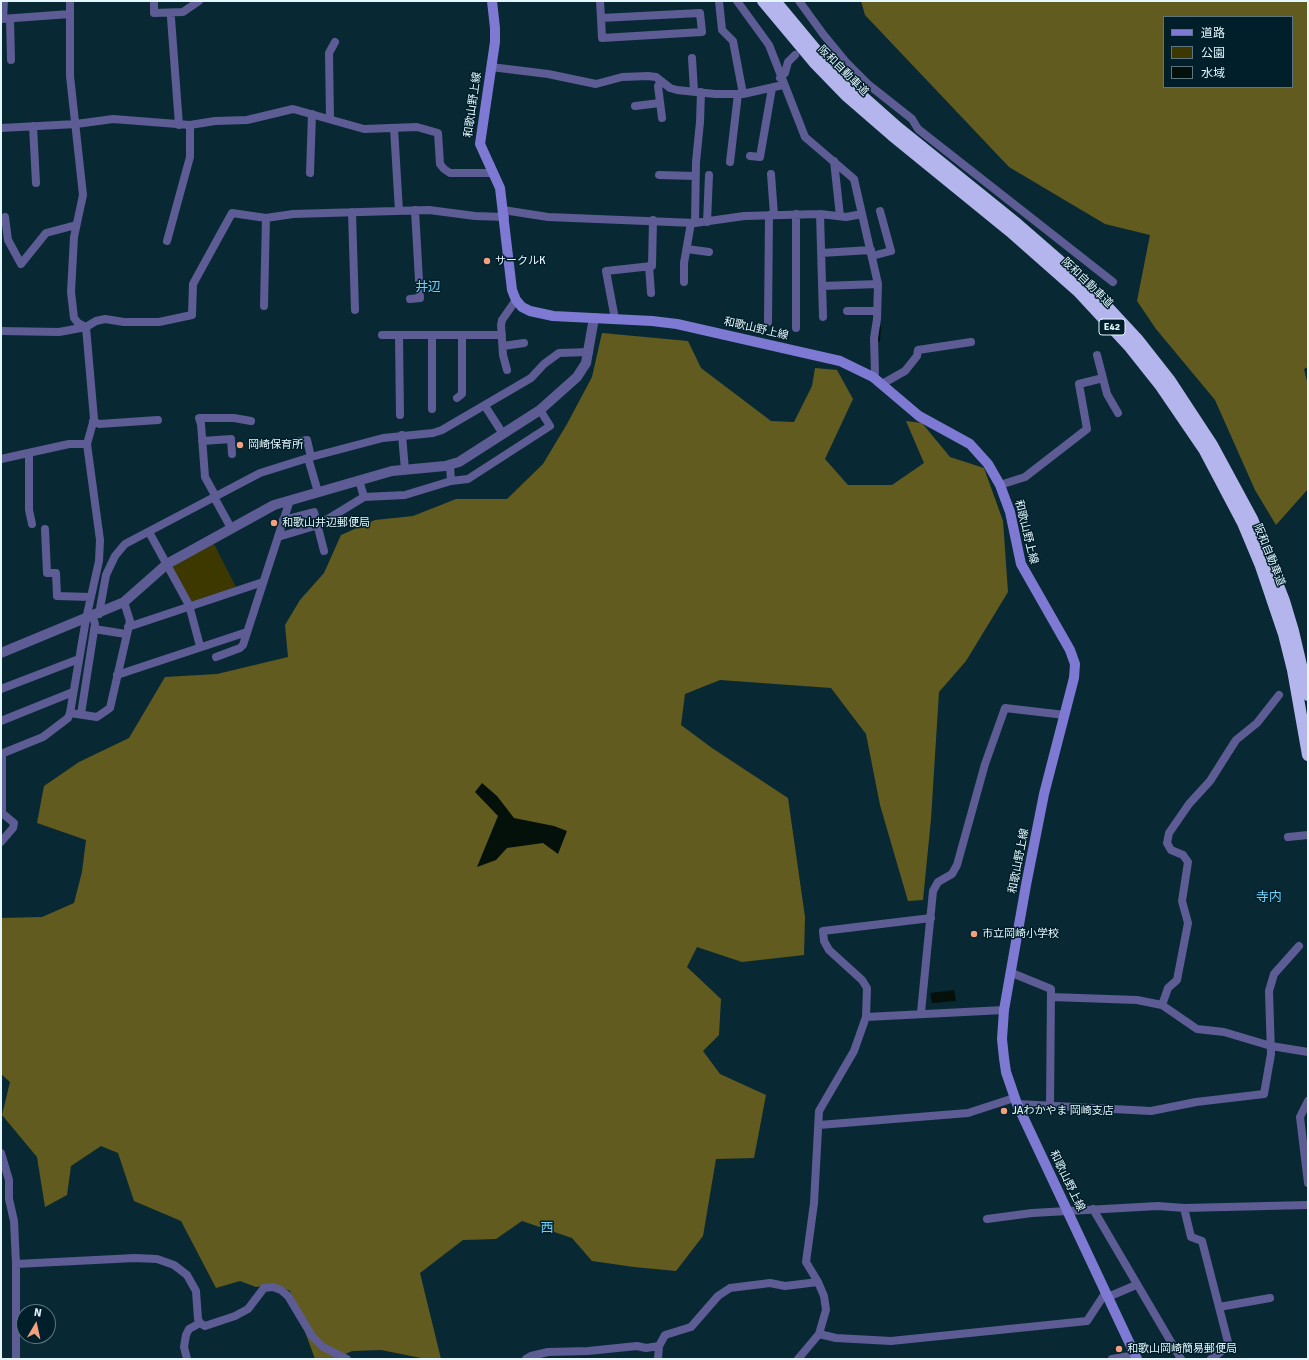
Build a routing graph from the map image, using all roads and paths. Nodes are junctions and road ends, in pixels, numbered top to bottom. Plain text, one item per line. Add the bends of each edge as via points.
1 (4, 1) edge
2 (70, 1) edge
3 (154, 1) edge
4 (199, 1) edge
5 (492, 1) edge
6 (600, 1) edge
7 (719, 1) edge
8 (737, 1) edge
9 (763, 1) edge
10 (775, 1) edge
11 (799, 1) edge
12 (70, 14) junction
13 (172, 18) dead end
14 (601, 18) junction
15 (5, 19) edge
16 (335, 42) dead end
17 (795, 55) dead end
18 (692, 58) dead end
19 (10, 60) dead end
20 (491, 67) junction
21 (782, 78) junction
22 (661, 81) junction
23 (772, 88) junction
24 (697, 92) junction
25 (741, 94) junction
26 (660, 103) junction
27 (635, 106) dead end
28 (312, 114) junction
29 (662, 118) dead end
30 (330, 119) junction
31 (76, 124) junction
32 (179, 125) junction
33 (190, 125) junction
34 (33, 126) junction
35 (1, 128) edge
36 (394, 128) junction
37 (750, 156) dead end
38 (834, 161) junction
39 (730, 162) dead end
40 (493, 173) junction
41 (310, 174) dead end
42 (771, 174) dead end
43 (659, 175) dead end
44 (708, 175) dead end
45 (695, 176) junction
46 (36, 183) dead end
47 (415, 210) junction
48 (399, 211) junction
49 (880, 211) dead end
50 (352, 212) junction
51 (504, 214) junction
52 (796, 214) junction
53 (820, 214) junction
54 (862, 214) junction
55 (772, 215) junction
56 (840, 216) junction
57 (5, 217) dead end
58 (266, 218) junction
59 (653, 220) junction
60 (707, 222) junction
61 (693, 223) junction
62 (76, 225) junction
63 (167, 241) dead end
64 (687, 249) junction
65 (709, 252) dead end
66 (821, 253) junction
67 (871, 253) junction
68 (649, 266) junction
69 (684, 282) dead end
70 (1113, 282) dead end
71 (878, 284) junction
72 (822, 286) junction
73 (651, 293) dead end
74 (410, 299) dead end
75 (516, 300) junction
76 (264, 306) dead end
77 (355, 310) dead end
78 (847, 311) dead end
79 (878, 311) junction
80 (822, 317) dead end
81 (594, 318) junction
82 (615, 319) junction
83 (768, 322) dead end
84 (86, 327) junction
85 (796, 328) dead end
86 (1, 331) edge
87 (382, 335) dead end
88 (399, 335) junction
89 (432, 335) junction
90 (462, 335) junction
91 (502, 335) junction
92 (971, 342) dead end
93 (524, 343) dead end
94 (502, 346) junction
95 (589, 352) junction
96 (1097, 356) dead end
97 (507, 370) dead end
98 (873, 377) junction
99 (1103, 378) junction
100 (882, 384) junction
101 (457, 398) dead end
102 (485, 406) junction
103 (432, 409) dead end
104 (540, 410) junction
105 (1118, 413) dead end
106 (400, 415) dead end
107 (158, 420) dead end
108 (93, 421) junction
109 (251, 421) dead end
110 (502, 434) junction
111 (402, 435) junction
112 (202, 441) junction
113 (87, 444) junction
114 (280, 445) dead end
115 (29, 453) junction
116 (232, 454) dead end
117 (310, 457) junction
118 (1, 459) edge
119 (450, 465) junction
120 (405, 470) junction
121 (359, 480) junction
122 (451, 481) junction
123 (1000, 485) junction
124 (318, 492) junction
125 (215, 497) junction
126 (364, 498) junction
127 (290, 500) junction
128 (284, 520) junction
129 (32, 524) dead end
130 (318, 526) junction
131 (46, 528) dead end
132 (231, 528) junction
133 (149, 532) junction
134 (278, 537) junction
135 (324, 551) dead end
136 (167, 564) junction
137 (263, 582) junction
138 (91, 597) junction
139 (124, 602) junction
140 (189, 605) junction
141 (92, 617) junction
142 (94, 629) junction
143 (127, 631) junction
144 (247, 632) junction
145 (200, 646) junction
146 (1, 653) edge
147 (216, 657) dead end
148 (79, 659) junction
149 (117, 675) junction
150 (1, 689) edge
151 (73, 692) junction
152 (1279, 695) dead end
153 (1308, 695) edge
154 (70, 713) junction
155 (81, 714) junction
156 (1065, 715) junction
157 (1, 721) edge
158 (2, 754) edge
159 (1308, 755) edge
160 (2, 814) edge
161 (1308, 835) edge
162 (1288, 837) dead end
163 (1, 842) edge
164 (931, 918) junction
165 (1299, 946) dead end
166 (1012, 973) junction
167 (1051, 997) junction
168 (1162, 1005) junction
169 (1004, 1010) junction
170 (921, 1012) junction
171 (866, 1016) junction
172 (1271, 1046) junction
173 (1308, 1052) edge
174 (1016, 1101) junction
175 (1308, 1101) edge
176 (1050, 1106) junction
177 (819, 1125) junction
178 (1, 1153) edge
179 (1308, 1183) edge
180 (1308, 1205) edge
181 (1184, 1208) junction
182 (1093, 1209) junction
183 (1068, 1211) junction
184 (987, 1218) dead end
185 (16, 1264) junction
186 (818, 1282) junction
187 (1136, 1285) junction
188 (1108, 1294) junction
189 (1270, 1298) dead end
190 (1219, 1307) junction
191 (200, 1323) junction
192 (819, 1334) junction
193 (659, 1346) junction
194 (589, 1355) edge
195 (1136, 1357) edge
196 (16, 1359) edge
197 (187, 1359) edge
198 (347, 1359) edge
199 (526, 1359) edge
200 (658, 1359) edge
201 (798, 1359) edge
202 (1112, 1359) edge
203 (1181, 1359) edge
204 (1211, 1359) edge

1 - 15 street
2 - 12 street
3 - 4 street via 154,14 183,12
5 - 20 main road, 和歌山野上線 via 495,28
6 - 14 street
7 - 25 street via 722,30 733,41
8 - 21 street via 768,44
9 - 159 highway, 阪和自動車道 / E42 via 784,28 847,96 1078,291 1130,347 1161,386 1204,449 1243,523 1261,566 1293,670
10 - 153 highway, 阪和自動車道 / E42 via 820,55 854,89 1052,253 1112,311 1151,357 1212,445 1252,519 1284,601
11 - 70 street via 819,37 869,85 912,119 918,129
12 - 15 street
12 - 31 street via 70,76
13 - 32 street
14 - 14 street via 700,13 702,32 602,38
15 - 19 street
16 - 30 street via 329,53
17 - 21 street via 786,65
18 - 24 street
20 - 22 street via 548,74 596,84 622,77 648,76
20 - 40 main road, 和歌山野上線 via 480,144
21 - 23 street
21 - 38 street via 805,137
22 - 24 street via 670,88
22 - 26 street via 658,86
23 - 25 street
23 - 37 street via 760,157
24 - 25 street
24 - 45 street via 700,122
25 - 39 street
26 - 27 street
26 - 29 street
28 - 30 street
28 - 33 street via 293,110 247,120
28 - 41 street
30 - 36 street via 364,129
31 - 32 street via 113,119
31 - 34 street
31 - 62 street via 83,195
32 - 33 street
33 - 63 street via 190,157
34 - 35 street
34 - 46 street
36 - 40 street via 418,127 438,133 440,164 450,173
36 - 48 street
38 - 54 street via 854,179
38 - 56 street
40 - 51 main road, 和歌山野上線 via 500,188
42 - 55 street
43 - 45 street
44 - 60 street
45 - 61 street
47 - 48 street
47 - 51 street via 475,216
47 - 74 street via 420,298
48 - 50 street
49 - 67 street via 891,251
50 - 58 street via 293,214
50 - 77 street
51 - 59 street
51 - 75 main road, 和歌山野上線 via 512,290
52 - 53 street
52 - 55 street
52 - 85 street
53 - 56 street
53 - 66 street
54 - 56 street
54 - 67 street
55 - 60 street via 744,216
55 - 83 street
57 - 62 street via 8,240 21,264 46,233
58 - 76 street
58 - 84 street via 232,213 192,284 192,315 160,322 105,319
59 - 61 street
59 - 68 street via 652,266
60 - 61 street
61 - 64 street
62 - 84 street via 71,292 74,318
64 - 65 street
64 - 69 street
66 - 67 street
66 - 72 street
67 - 71 street
68 - 73 street
68 - 82 street via 606,271
71 - 72 street
71 - 79 street
72 - 80 street
75 - 81 main road, 和歌山野上線 via 522,307 539,314
75 - 91 street via 502,320
78 - 79 street
79 - 98 street
81 - 82 main road, 和歌山野上線
81 - 95 street
82 - 98 main road, 和歌山野上線 via 677,324 827,357
84 - 86 street via 59,332
84 - 108 street
87 - 88 street
88 - 89 street
88 - 106 street
89 - 90 street
89 - 103 street
90 - 91 street
90 - 101 street via 462,394
91 - 94 street
92 - 100 street via 918,350 917,356 905,371
93 - 94 street
94 - 97 street
95 - 102 street via 559,353 531,378
95 - 104 street via 586,363 577,377
96 - 99 street
98 - 100 main road, 和歌山野上線
99 - 105 street via 1109,399
99 - 123 street via 1080,384 1087,429 1025,477
100 - 123 main road, 和歌山野上線 via 919,416 970,444 988,464
102 - 110 street
102 - 111 street via 442,430
104 - 110 street
104 - 122 street via 550,426 468,479
107 - 108 street via 99,424
108 - 113 street
109 - 112 street via 234,418 199,418
110 - 119 street via 459,462
111 - 117 street
111 - 120 street
112 - 116 street via 231,439
112 - 125 street via 205,477
113 - 115 street via 69,444
113 - 138 street via 100,540 99,561
114 - 117 street via 307,440
115 - 118 street
115 - 129 street via 29,510
117 - 124 street
117 - 125 street via 260,473
119 - 120 street
119 - 122 street
120 - 121 street
121 - 124 street
121 - 126 street
122 - 126 street via 405,495
123 - 156 main road, 和歌山野上線 via 1010,512 1020,564 1070,650 1075,664
124 - 127 street
125 - 132 street
125 - 133 street
126 - 130 street
127 - 128 street
127 - 132 street via 274,505
128 - 130 street via 314,512
128 - 134 street
130 - 134 street
130 - 135 street
131 - 138 street via 47,573 56,573 57,596
132 - 136 street
133 - 136 street
133 - 141 street via 125,544 115,556
134 - 137 street
136 - 139 street
136 - 140 street
137 - 140 street
137 - 144 street
138 - 141 street
139 - 141 street
139 - 143 street via 130,621
140 - 143 street
140 - 145 street
141 - 142 street
141 - 146 street
141 - 148 street
142 - 143 street
142 - 155 street
143 - 149 street
144 - 145 street
144 - 147 street via 240,648
145 - 149 street
148 - 150 street
148 - 151 street
149 - 155 street via 110,708 97,717
151 - 154 street
151 - 157 street
152 - 168 street via 1257,723 1236,740 1210,781 1189,804 1169,833 1167,843 1171,850 1184,855 1188,862 1182,901 1188,923 1177,980 1168,988
154 - 155 street
154 - 158 street via 68,718 43,737
156 - 164 street via 1005,708 985,764 957,865 952,874 938,882 933,892
156 - 166 main road, 和歌山野上線 via 1044,794
158 - 160 street
160 - 163 street via 14,823
161 - 162 street
164 - 170 street
164 - 171 street via 823,931 824,941 829,950 862,980 866,988
165 - 172 street via 1274,974 1269,990
166 - 167 street via 1051,989
166 - 169 main road, 和歌山野上線
167 - 168 street via 1137,1000
167 - 176 street
168 - 172 street via 1196,1029 1224,1032
169 - 170 street
169 - 174 main road, 和歌山野上線 via 1004,1058
170 - 171 street
171 - 177 street via 854,1052 819,1111
172 - 173 street
172 - 176 street via 1264,1094 1196,1102 1151,1111
174 - 176 street
174 - 177 street via 968,1113
174 - 183 main road, 和歌山野上線
175 - 179 street via 1300,1117
177 - 186 street via 814,1203 806,1262
178 - 185 street via 9,1180
180 - 181 street
181 - 182 street via 1158,1206
181 - 190 street via 1191,1237 1202,1241
182 - 183 street
182 - 187 street
183 - 184 street
183 - 188 main road, 和歌山野上線
185 - 191 street via 157,1259 174,1265 187,1275 196,1291
185 - 196 street
186 - 192 street via 826,1310
186 - 193 street via 785,1286 770,1283 730,1288 718,1296 691,1327 665,1335
187 - 188 street
187 - 203 street
188 - 192 street via 1087,1321 891,1341 836,1338
188 - 195 main road, 和歌山野上線
189 - 190 street
190 - 204 street via 1229,1346
191 - 197 street via 186,1335 184,1347
191 - 198 street via 205,1326 235,1316 248,1309 264,1288 273,1287 288,1296 312,1336 324,1347
192 - 201 street
193 - 194 street via 617,1347
193 - 200 street
194 - 199 street via 548,1352
195 - 202 street

